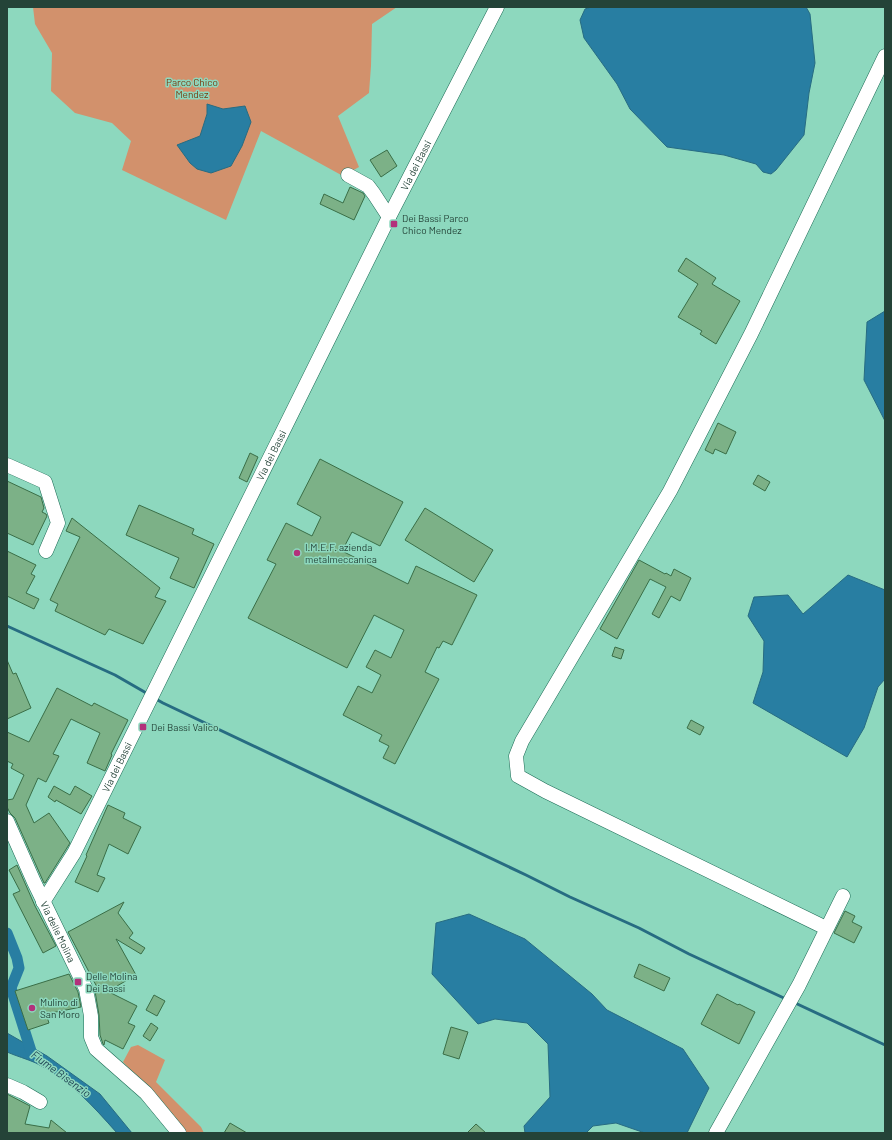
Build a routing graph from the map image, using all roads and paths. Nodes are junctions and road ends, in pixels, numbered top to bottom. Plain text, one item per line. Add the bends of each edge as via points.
1 (497, 7) edge
2 (885, 56) edge
3 (348, 175) dead end
4 (389, 217) junction
5 (7, 465) edge
6 (46, 551) dead end
7 (7, 821) edge
8 (843, 896) dead end
9 (43, 902) junction
10 (826, 928) junction
11 (7, 1085) edge
12 (40, 1102) dead end
13 (179, 1133) edge
14 (716, 1133) edge

1 - 4 street, Via dei Bassi
2 - 10 street via 751,334 670,491 516,756 518,776 545,791
3 - 4 street via 368,186
4 - 9 street, Via dei Bassi via 74,853
5 - 6 street via 45,482 58,523
7 - 9 street, Via delle Molina
8 - 10 street
9 - 13 street, Via delle Molina via 86,989 91,1016 91,1037 96,1049 146,1093
10 - 14 street via 799,984
11 - 12 street

